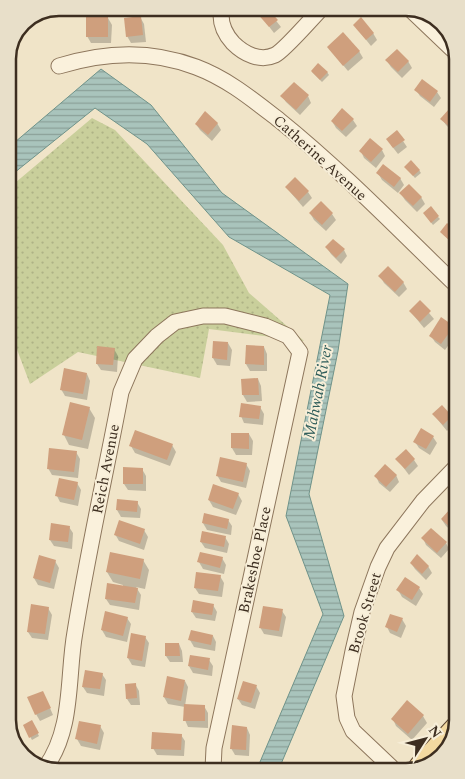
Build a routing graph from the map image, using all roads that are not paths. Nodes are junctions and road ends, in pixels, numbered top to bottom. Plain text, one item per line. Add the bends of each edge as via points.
1 (220, 16) edge
2 (314, 16) edge
3 (422, 20) edge
4 (445, 42) edge
5 (59, 66) dead end
6 (449, 278) edge
7 (300, 352) joint
8 (449, 475) edge
9 (443, 740) edge
10 (429, 756) edge
11 (50, 761) edge
12 (213, 763) edge
13 (387, 763) edge

1 - 2 street via 230,40 255,57 276,55
3 - 4 street
5 - 6 street, Catherine Avenue via 123,54 169,59 223,79 241,90 329,163
7 - 11 street, Reich Avenue via 288,336 265,326 225,316 203,316 174,322 134,359 121,392 74,633 64,727
7 - 12 street, Brakeshoe Place
8 - 13 street, Brook Street via 423,501 387,548 362,612 353,651 344,696 347,718 353,731
9 - 10 main road

